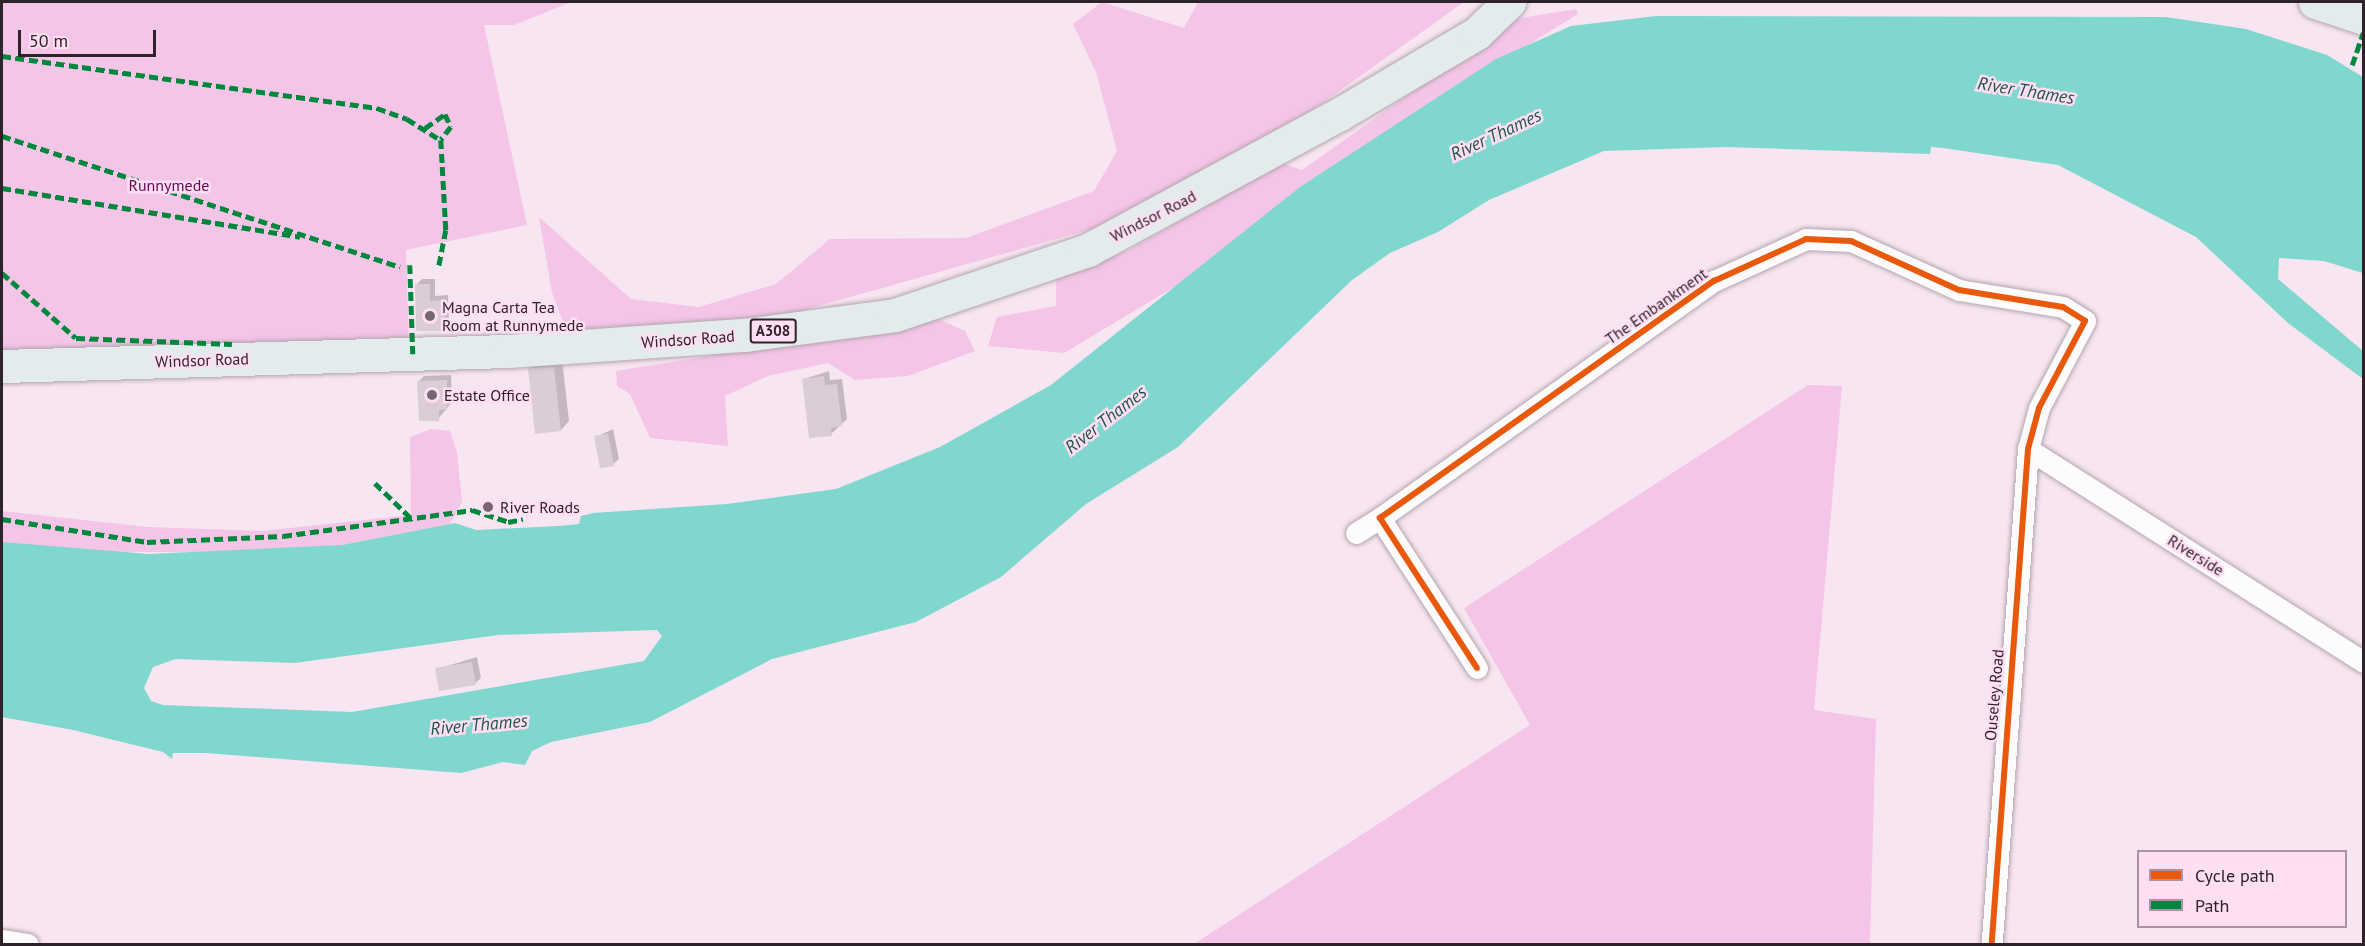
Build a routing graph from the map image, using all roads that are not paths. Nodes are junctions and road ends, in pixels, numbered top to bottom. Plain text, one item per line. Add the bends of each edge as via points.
1 (1509, 2) edge
2 (2315, 2) edge
3 (2364, 18) edge
4 (2, 366) edge
5 (2028, 449) junction
6 (1380, 518) junction
7 (1356, 532) dead end
8 (2364, 662) edge
9 (1477, 668) dead end
10 (2, 940) edge
11 (28, 945) edge
12 (1992, 945) edge

1 - 4 main road, Windsor Road / A308 via 1477,33 1358,104 1088,250 895,315 745,335 508,351
2 - 3 main road
5 - 6 street, The Embankment via 2039,408 2085,321 2063,307 1959,290 1851,241 1806,239 1714,281
5 - 8 street, Riverside
5 - 12 street, Ouseley Road
6 - 7 street
6 - 9 street
10 - 11 street

